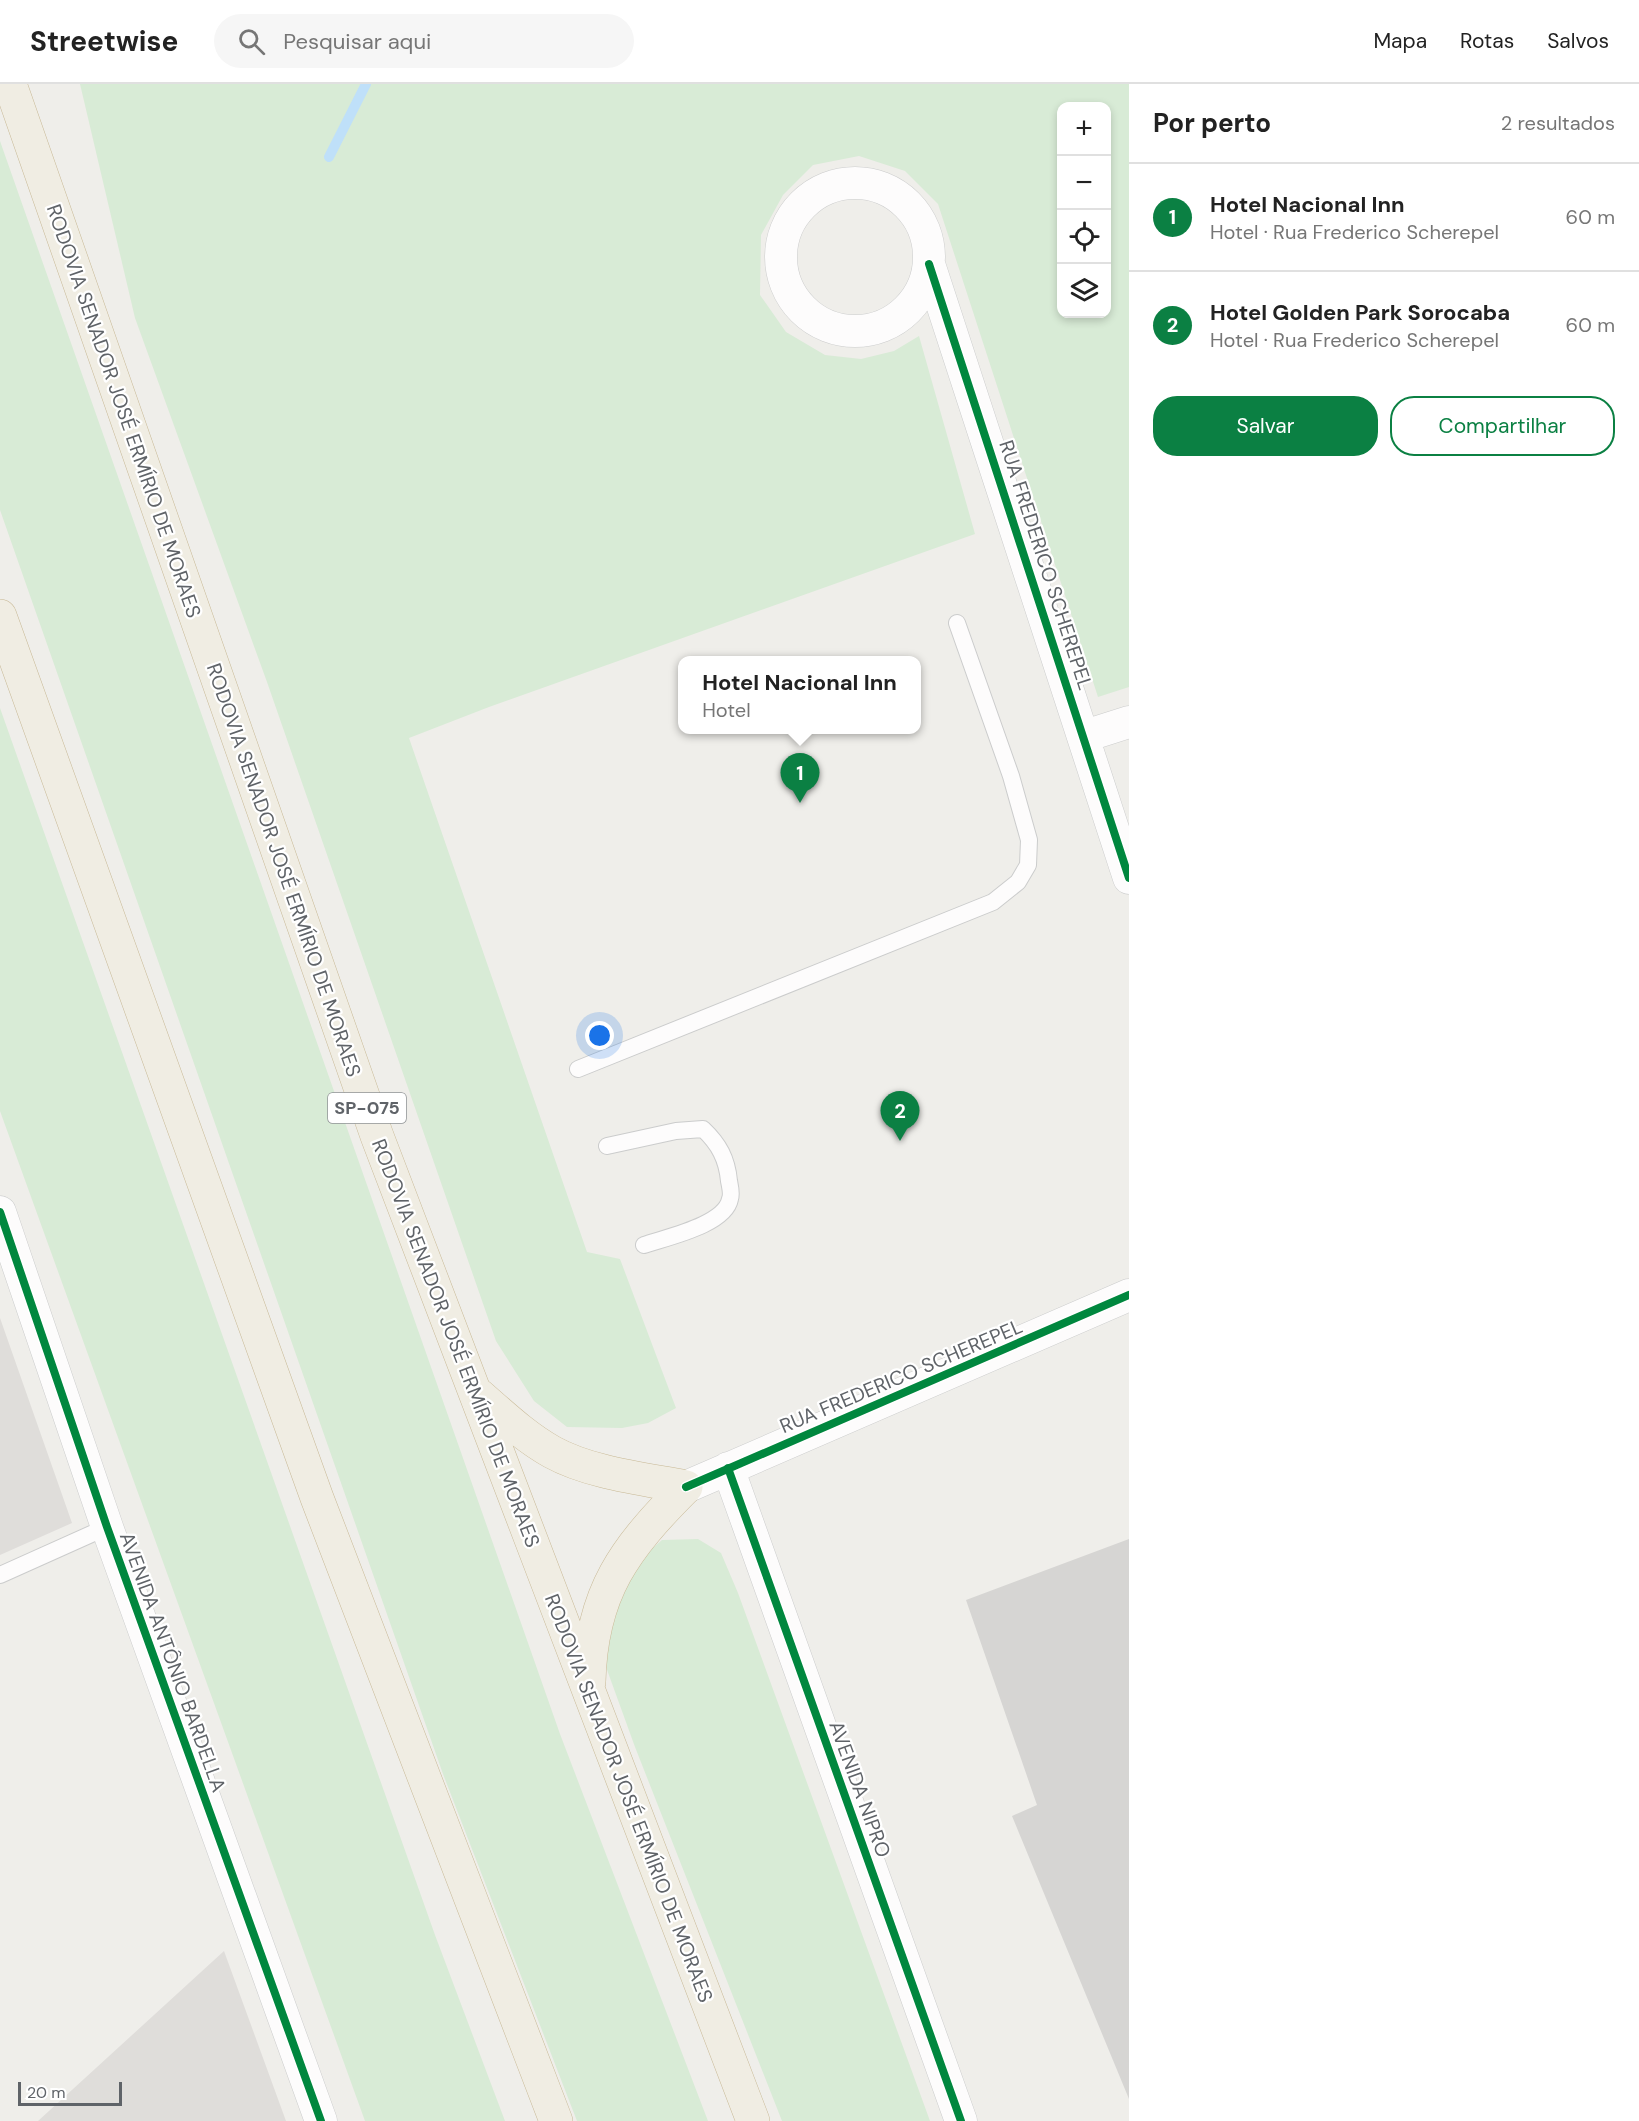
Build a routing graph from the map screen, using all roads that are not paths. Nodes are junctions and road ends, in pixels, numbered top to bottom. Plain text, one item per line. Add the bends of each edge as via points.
1 (10, 84) edge
2 (929, 264) junction
3 (0, 616) edge
4 (957, 623) dead end
5 (1129, 722) edge
6 (1085, 736) junction
7 (1129, 878) edge
8 (578, 1069) dead end
9 (607, 1146) dead end
10 (0, 1212) edge
11 (644, 1245) dead end
12 (1129, 1295) edge
13 (474, 1389) junction
14 (728, 1468) junction
15 (686, 1487) junction
16 (107, 1527) junction
17 (0, 1575) edge
18 (588, 1690) junction
19 (321, 2121) edge
20 (556, 2121) edge
21 (753, 2121) edge
22 (961, 2121) edge

1 - 13 highway, RODOVIA SENADOR JOSÉ ERMÍRIO DE MORAES / SP-075 via 377,1136
2 - 2 street, RUA FREDERICO SCHEREPEL via 923,288 909,309 889,324 866,331 841,330 818,322 799,306 786,285 780,261 783,237 793,214 810,196 832,185 856,181 880,186 902,198 918,216 928,239
2 - 6 street, RUA FREDERICO SCHEREPEL
3 - 20 highway via 317,1498
4 - 8 lane via 1011,776 1029,840 1028,865 1018,882 993,902
5 - 6 street
6 - 7 street, RUA FREDERICO SCHEREPEL
9 - 11 lane via 704,1129 719,1144 729,1173 731,1199 723,1214 701,1226
10 - 16 street, AVENIDA ANTÔNIO BARDELLA
12 - 14 street, RUA FREDERICO SCHEREPEL
13 - 15 highway via 510,1423 553,1453 606,1471
13 - 18 highway, RODOVIA SENADOR JOSÉ ERMÍRIO DE MORAES / SP-075
14 - 15 street, RUA FREDERICO SCHEREPEL
14 - 22 street, AVENIDA NIPRO
15 - 18 highway via 657,1516 617,1567 600,1607 589,1662
16 - 17 lane
16 - 19 street, AVENIDA ANTÔNIO BARDELLA
18 - 21 highway, RODOVIA SENADOR JOSÉ ERMÍRIO DE MORAES / SP-075

